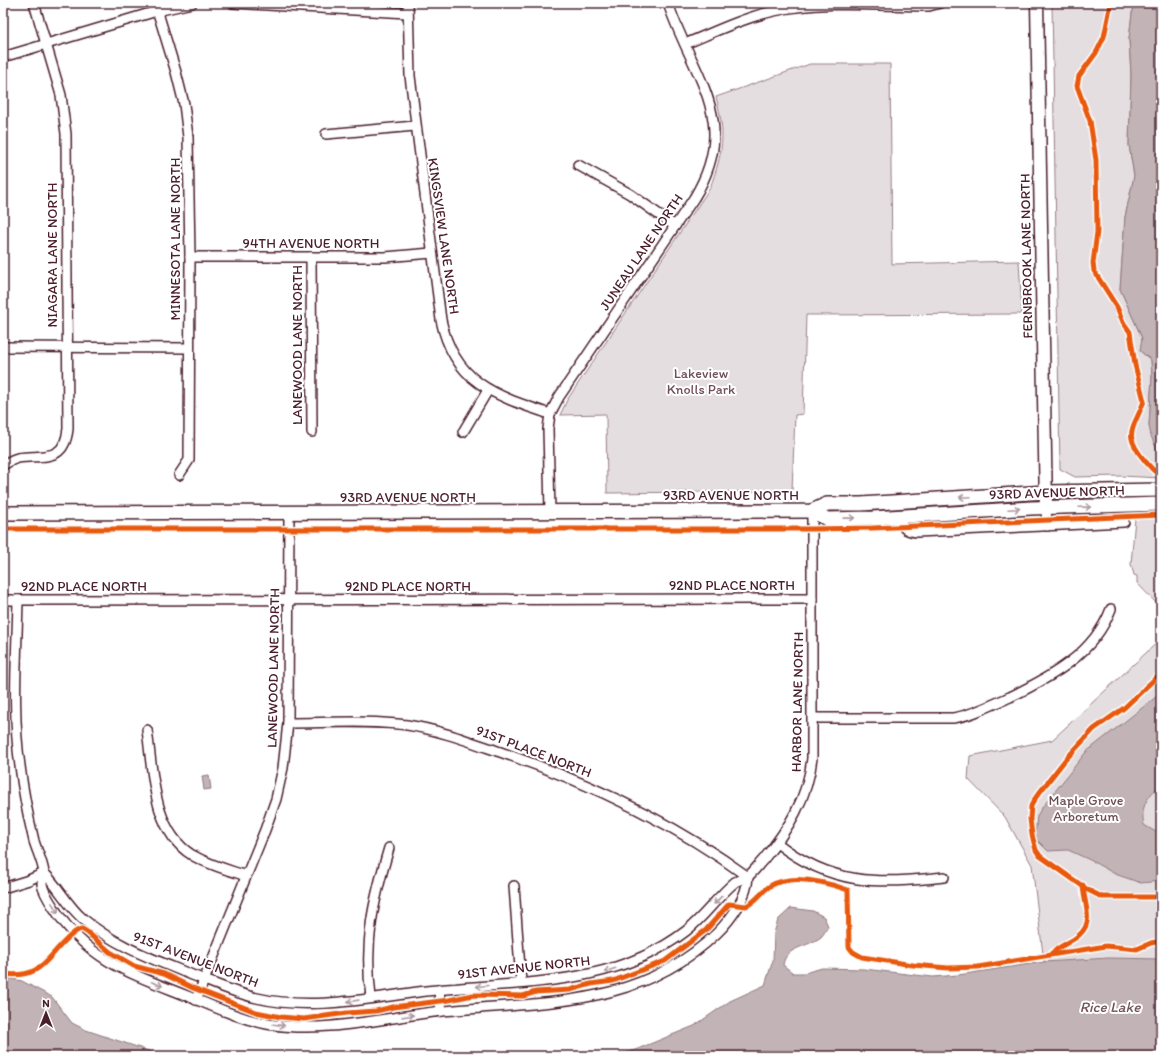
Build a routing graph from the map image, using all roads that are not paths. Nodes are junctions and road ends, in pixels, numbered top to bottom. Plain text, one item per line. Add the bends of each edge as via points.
1 (34, 3) edge
2 (192, 3) edge
3 (232, 3) edge
4 (408, 3) edge
5 (668, 3) edge
6 (940, 3) edge
7 (1037, 3) edge
8 (156, 7) edge
9 (407, 13) junction
10 (685, 44) junction
11 (48, 45) junction
12 (3, 57) edge
13 (415, 126) junction
14 (326, 134) dead end
15 (578, 165) dead end
16 (675, 226) junction
17 (432, 253) junction
18 (190, 257) junction
19 (311, 257) junction
20 (3, 347) edge
21 (67, 347) junction
22 (189, 348) junction
23 (488, 390) junction
24 (550, 414) junction
25 (312, 432) dead end
26 (463, 432) dead end
27 (3, 465) edge
28 (178, 475) dead end
29 (1161, 490) edge
30 (1046, 492) junction
31 (1161, 504) edge
32 (1046, 508) junction
33 (812, 511) junction
34 (550, 512) junction
35 (289, 513) junction
36 (3, 514) edge
37 (898, 516) junction
38 (1124, 522) dead end
39 (1047, 526) junction
40 (812, 599) junction
41 (3, 600) edge
42 (18, 600) junction
43 (289, 600) junction
44 (1111, 609) dead end
45 (813, 718) junction
46 (288, 723) junction
47 (147, 730) dead end
48 (777, 843) junction
49 (389, 848) dead end
50 (44, 873) junction
51 (246, 876) junction
52 (748, 877) junction
53 (944, 877) dead end
54 (514, 886) dead end
55 (3, 888) edge
56 (204, 980) junction
57 (521, 982) junction
58 (439, 990) junction
59 (371, 998) junction
60 (196, 1000) junction
61 (441, 1011) junction

1 - 11 street, NIAGARA LANE NORTH
2 - 8 street
3 - 9 street
4 - 9 street, KINGSVIEW LANE NORTH
5 - 10 street, JUNEAU LANE NORTH
6 - 10 street via 930,6 796,8 748,18
7 - 30 street, FERNBROOK LANE NORTH
8 - 11 street
8 - 18 street, MINNESOTA LANE NORTH via 176,72 184,110 189,174
9 - 13 street, KINGSVIEW LANE NORTH
10 - 16 street, JUNEAU LANE NORTH via 711,105 715,130 714,147 704,183
11 - 12 street
11 - 21 street, NIAGARA LANE NORTH via 61,95 66,134
13 - 14 street
13 - 17 street, KINGSVIEW LANE NORTH
15 - 16 street via 630,194
16 - 24 street, JUNEAU LANE NORTH
17 - 19 street, 94TH AVENUE NORTH via 385,257
17 - 23 street, KINGSVIEW LANE NORTH via 446,340 463,370
18 - 19 street, 94TH AVENUE NORTH
18 - 22 street, MINNESOTA LANE NORTH
19 - 25 street, LANEWOOD LANE NORTH
20 - 21 street
21 - 22 street
21 - 27 street, NIAGARA LANE NORTH via 68,429 63,445 58,452 50,456 17,458
22 - 28 street, MINNESOTA LANE NORTH via 189,460
23 - 24 street, KINGSVIEW LANE NORTH via 510,401
23 - 26 street
24 - 34 street, JUNEAU LANE NORTH
29 - 30 main road, 93RD AVENUE NORTH
30 - 32 street, FERNBROOK LANE NORTH
30 -> 33 main road, 93RD AVENUE NORTH via 827,504
32 -> 31 main road, 93RD AVENUE NORTH
37 -> 32 main road, 93RD AVENUE NORTH
32 - 39 street
33 - 34 main road, 93RD AVENUE NORTH
33 -> 37 main road, 93RD AVENUE NORTH via 827,519
33 - 40 street, HARBOR LANE NORTH
34 - 35 main road, 93RD AVENUE NORTH
35 - 36 main road, 93RD AVENUE NORTH
35 - 43 street, LANEWOOD LANE NORTH
37 - 39 street via 902,528 917,532
38 - 39 street
40 - 43 street, 92ND PLACE NORTH
40 - 45 street, HARBOR LANE NORTH
41 - 42 street, 92ND PLACE NORTH
42 - 43 street, 92ND PLACE NORTH
42 - 50 street via 19,763 34,843
43 - 46 street, LANEWOOD LANE NORTH
44 - 45 street via 1099,633 1065,666 1017,693 968,715 952,718
45 - 48 street, HARBOR LANE NORTH via 809,779 796,813
46 - 51 street, LANEWOOD LANE NORTH via 276,799
46 - 52 street, 91ST PLACE NORTH via 404,725 458,737 546,768 659,820 696,840
47 - 51 street via 158,802 169,832 192,854
48 - 52 street, HARBOR LANE NORTH
48 - 53 street via 811,865 849,878 888,881
49 - 59 street via 378,886 368,940
50 - 55 street
50 - 56 street, 91ST AVENUE NORTH via 81,917 99,931 126,947
50 -> 60 street via 42,885 53,907 73,934 93,952 133,975
51 - 56 street, LANEWOOD LANE NORTH
52 -> 57 street, 91ST AVENUE NORTH via 736,881 686,931 640,959 607,971 583,976
52 - 61 street via 748,888 731,917 721,928 704,945 649,979 588,998
54 - 57 street
59 -> 56 street, 91ST AVENUE NORTH via 318,1005 279,1003 255,998
56 - 60 street, LANEWOOD LANE NORTH
57 -> 58 street, 91ST AVENUE NORTH
58 - 59 street, 91ST AVENUE NORTH
58 - 61 street
60 -> 61 street via 253,1021 308,1028

